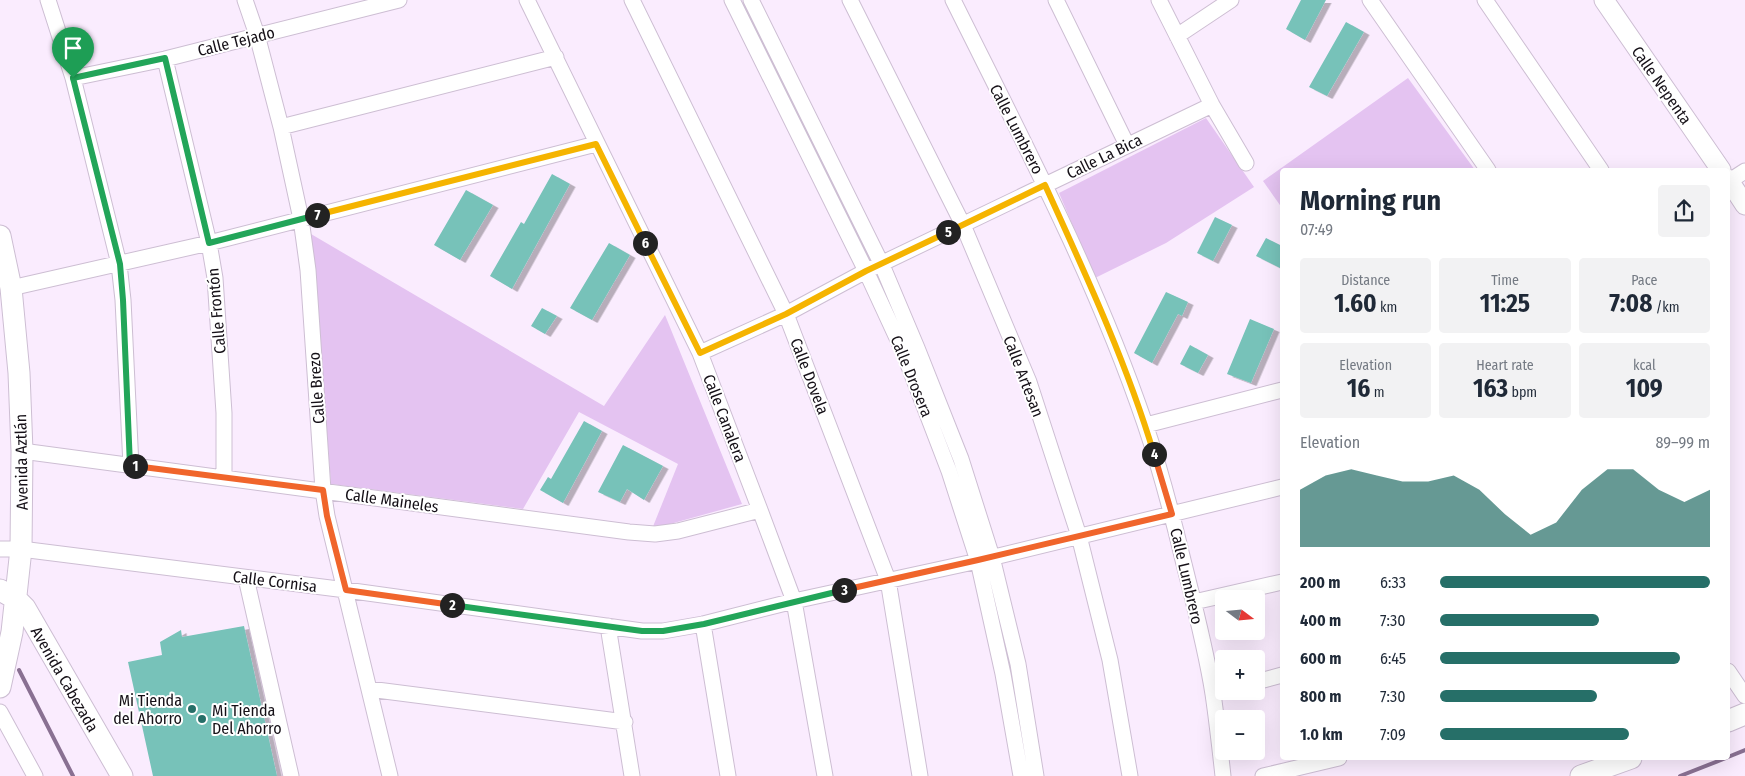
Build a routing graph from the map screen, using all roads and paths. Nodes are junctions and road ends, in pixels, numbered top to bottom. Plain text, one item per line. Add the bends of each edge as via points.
1 (48, 0) edge
2 (245, 0) edge
3 (399, 0) edge
4 (527, 0) edge
5 (632, 0) edge
6 (732, 0) edge
7 (751, 0) edge
8 (850, 0) edge
9 (953, 0) edge
10 (1056, 0) edge
11 (1160, 0) edge
12 (1231, 0) edge
13 (1370, 0) edge
14 (1485, 0) edge
15 (1604, 0) edge
16 (257, 36) junction
17 (1177, 36) junction
18 (556, 57) junction
19 (165, 58) junction
20 (73, 78) junction
21 (1212, 105) junction
22 (281, 127) junction
23 (596, 144) junction
24 (1127, 144) junction
25 (1246, 163) dead end
26 (1487, 168) edge
27 (1600, 168) edge
28 (1719, 168) edge
29 (1745, 171) edge
30 (1730, 177) edge
31 (1730, 184) edge
32 (1045, 185) junction
33 (1745, 205) edge
34 (301, 219) junction
35 (962, 225) junction
36 (0, 236) edge
37 (209, 243) junction
38 (120, 264) junction
39 (882, 265) junction
40 (866, 271) junction
41 (11, 288) junction
42 (786, 314) junction
43 (700, 353) junction
44 (1280, 391) edge
45 (1146, 425) junction
46 (22, 451) junction
47 (130, 466) junction
48 (224, 478) junction
49 (1280, 487) edge
50 (323, 490) junction
51 (760, 510) junction
52 (1172, 514) junction
53 (1079, 536) junction
54 (0, 549) edge
55 (21, 549) junction
56 (985, 559) junction
57 (246, 578) junction
58 (888, 580) junction
59 (1280, 582) edge
60 (346, 590) junction
61 (8, 594) edge
62 (794, 601) junction
63 (1194, 602) junction
64 (704, 624) junction
65 (608, 626) junction
66 (1730, 674) edge
67 (1280, 676) edge
68 (1215, 680) edge
69 (1265, 680) edge
70 (0, 687) edge
71 (369, 690) junction
72 (1745, 696) edge
73 (1219, 700) edge
74 (0, 712) edge
75 (1745, 714) edge
76 (1730, 720) edge
77 (624, 722) junction
78 (1331, 760) edge
79 (1625, 760) edge
80 (35, 776) edge
81 (122, 776) edge
82 (291, 776) edge
83 (390, 776) edge
84 (632, 776) edge
85 (728, 776) edge
86 (825, 776) edge
87 (920, 776) edge
88 (1021, 776) edge
89 (1036, 776) edge
90 (1130, 776) edge
91 (1223, 776) edge
92 (1263, 776) edge
93 (1581, 776) edge

1 - 20 street
2 - 16 street, Calle Brezo
3 - 16 street, Calle Tejado
4 - 18 street, Calle Canalera
5 - 42 street, Calle Dovela
6 - 40 street, Calle Drosera
7 - 39 street, Calle Drosera
8 - 35 street, Calle Artesan
9 - 32 street, Calle Lumbrero
10 - 24 street
11 - 17 street
12 - 17 street
13 - 26 street
14 - 27 street
15 - 28 street, Calle Nepenta
16 - 19 street, Calle Tejado
16 - 22 street, Calle Brezo
17 - 21 street
18 - 22 street
18 - 23 street, Calle Canalera
19 - 20 street, Calle Tejado
19 - 37 street, Calle Frontón
20 - 38 street
21 - 24 street, Calle La Bica
21 - 25 street
22 - 34 street, Calle Brezo
23 - 34 street
23 - 43 street, Calle Canalera
24 - 32 street, Calle La Bica
29 - 30 street
31 - 33 street, Calle Nepenta
32 - 35 street, Calle La Bica
32 - 45 street, Calle Lumbrero via 1097,300
34 - 37 street
34 - 50 street, Calle Brezo via 308,270
35 - 39 street, Calle La Bica
35 - 53 street, Calle Artesan via 1029,382
36 - 41 main road, Avenida Aztlán
37 - 38 street
37 - 48 street, Calle Frontón via 215,278 224,413
38 - 41 street
38 - 47 street
39 - 40 street, Calle La Bica
39 - 56 street, Calle Drosera via 961,459
40 - 42 street, Calle La Bica
40 - 56 street, Calle Drosera via 903,351
41 - 46 main road, Avenida Aztlán
42 - 43 street, Calle La Bica
42 - 58 street, Calle Dovela
43 - 51 street, Calle Canalera
44 - 45 street
45 - 52 street, Calle Lumbrero
46 - 47 street, Calle Maineles
46 - 55 main road, Avenida Aztlán
47 - 48 street, Calle Maineles
48 - 50 street, Calle Maineles
49 - 52 street, Calle Cornisa
50 - 51 street, Calle Maineles via 655,534
50 - 60 street, Calle Brezo
51 - 62 street, Calle Canalera
52 - 53 street, Calle Cornisa
52 - 63 street, Calle Lumbrero
53 - 56 street, Calle Cornisa
53 - 90 street, Calle Artesan via 1110,660
54 - 55 street, Calle Cornisa
55 - 57 street, Calle Cornisa
55 - 61 main road, Avenida Aztlán
56 - 58 street, Calle Cornisa
56 - 88 street, Calle Drosera
56 - 89 street, Calle Drosera via 1018,664
57 - 60 street, Calle Cornisa
57 - 82 street
58 - 62 street, Calle Cornisa
58 - 87 street, Calle Dovela
59 - 63 street
60 - 65 street, Calle Cornisa
60 - 71 street, Calle Brezo
61 - 70 main road, Avenida Aztlán via 12,632
61 - 81 main road, Avenida Cabezada via 25,608
62 - 64 street, Calle Cornisa
62 - 86 street, Calle Canalera
63 - 68 street, Calle Lumbrero
64 - 65 street, Calle Cornisa via 663,631
64 - 85 street
65 - 77 street
66 - 72 street
67 - 69 street
71 - 77 street
71 - 83 street, Calle Brezo
73 - 91 street, Calle Lumbrero
74 - 80 street
75 - 76 main road
77 - 84 street
78 - 92 street
79 - 93 main road

